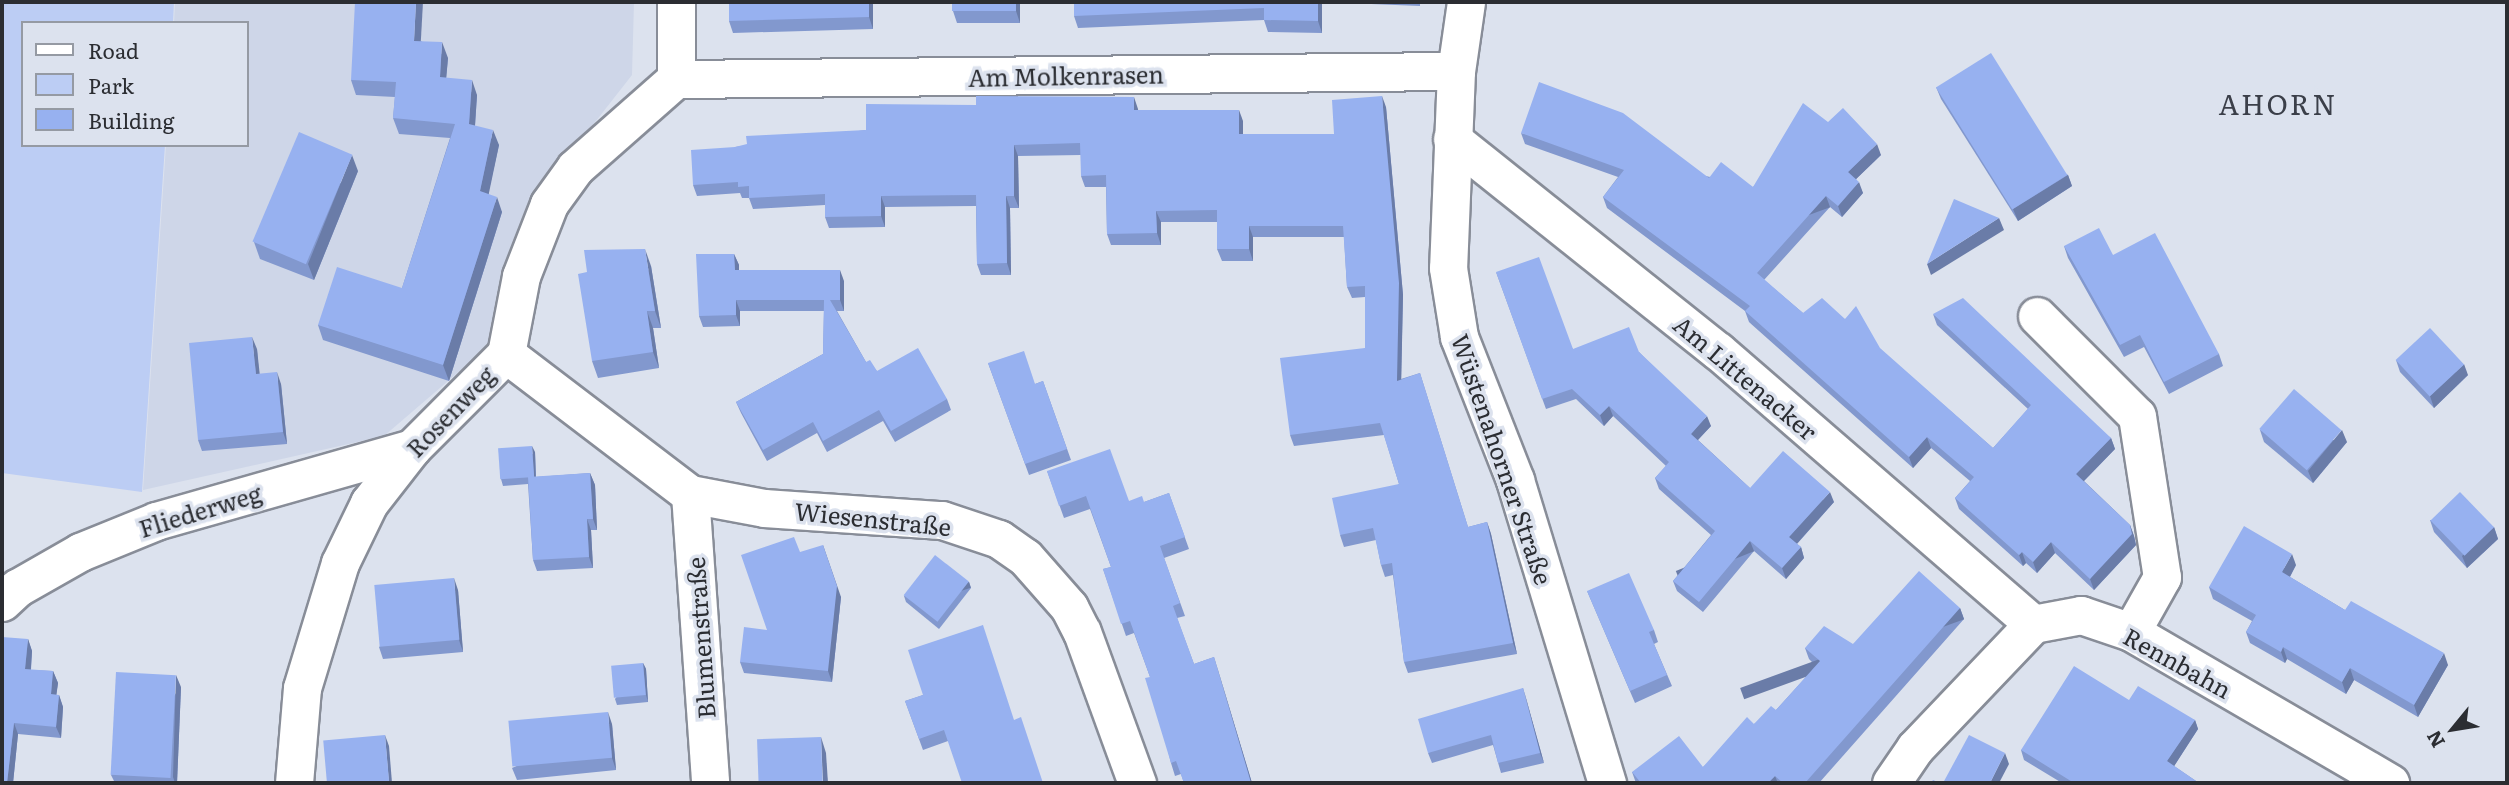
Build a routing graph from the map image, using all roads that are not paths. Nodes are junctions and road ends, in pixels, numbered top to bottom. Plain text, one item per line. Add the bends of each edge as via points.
1 (676, 2) edge
2 (1466, 2) edge
3 (1456, 71) junction
4 (676, 79) junction
5 (1452, 139) junction
6 (2037, 316) dead end
7 (506, 354) junction
8 (412, 448) junction
9 (690, 494) junction
10 (2, 602) edge
11 (2033, 624) junction
12 (2130, 632) junction
13 (294, 783) edge
14 (710, 783) edge
15 (1137, 783) edge
16 (1607, 783) edge
17 (1891, 783) edge
18 (2390, 783) edge

1 - 4 street
2 - 3 street, Wüstenahorner Straße
3 - 4 street, Am Molkenrasen
3 - 5 street, Wüstenahorner Straße
4 - 7 street, Rosenweg via 575,168 549,204 522,276
5 - 11 street, Am Littenacker via 1718,351
5 - 16 street, Wüstenahorner Straße via 1448,268 1459,337 1515,480
6 - 12 street via 2137,416 2162,578
7 - 8 street, Rosenweg
7 - 9 street, Wiesenstraße
8 - 10 street, Fliederweg via 156,521 80,552 17,588
8 - 13 street, Rosenweg via 369,503 340,563 302,688
9 - 14 street, Blumenstraße
9 - 15 street, Wiesenstraße via 764,508 942,520 999,539 1025,557 1069,607
11 - 12 street, Rennbahn via 2081,615
11 - 17 street via 1915,748
12 - 18 street, Rennbahn

